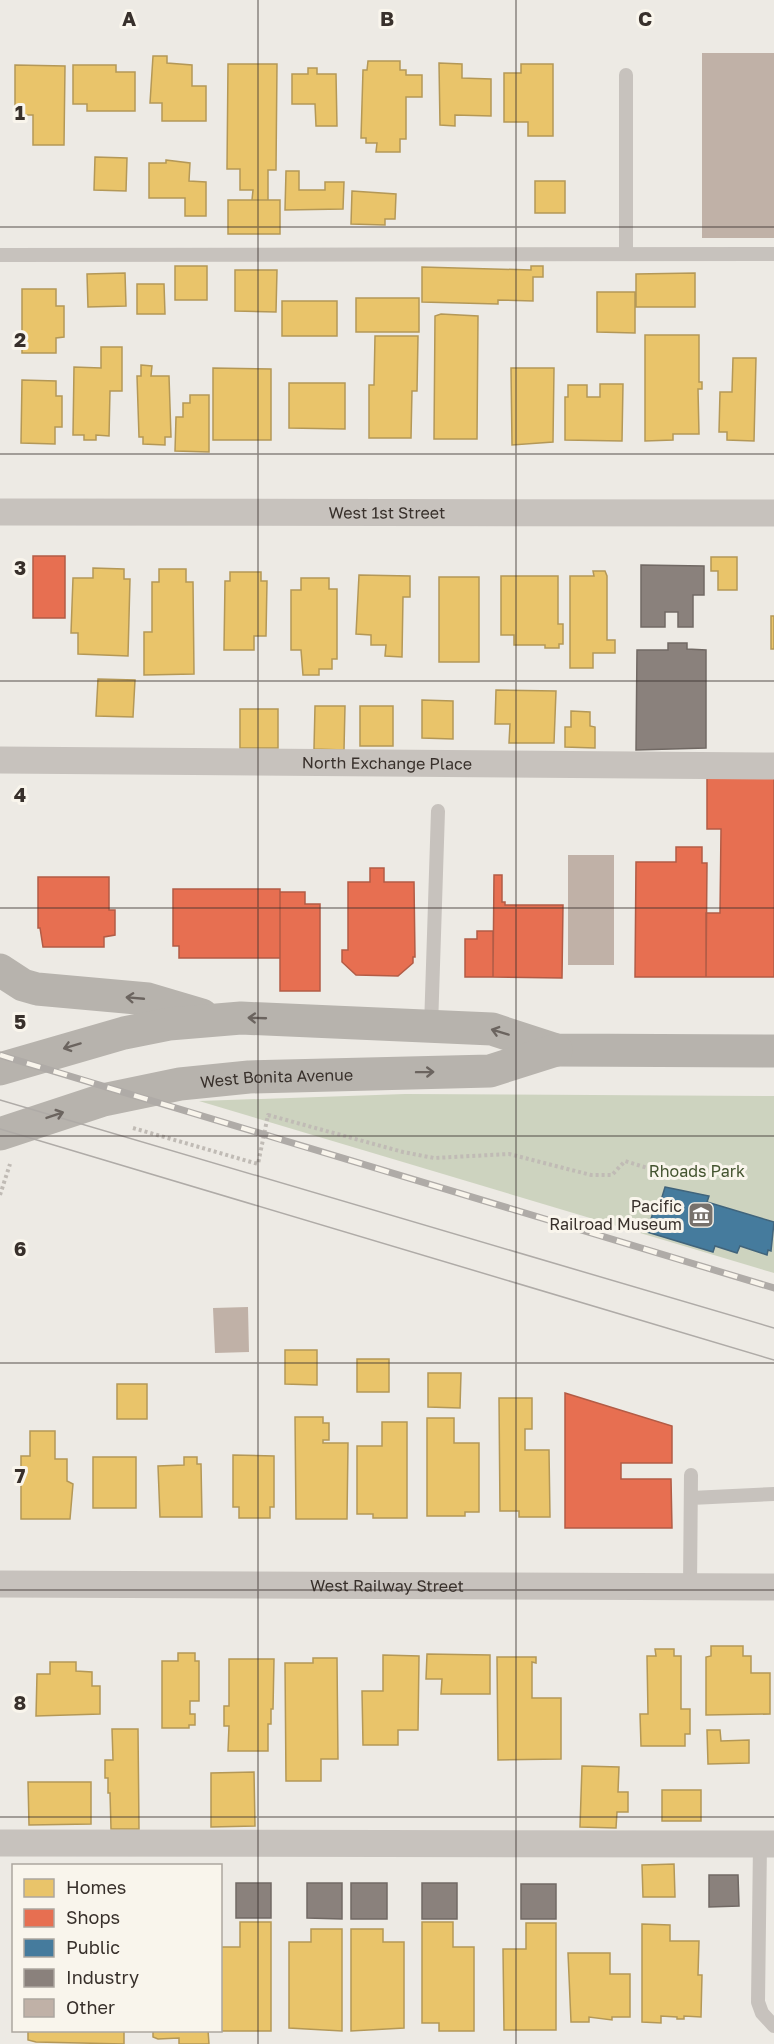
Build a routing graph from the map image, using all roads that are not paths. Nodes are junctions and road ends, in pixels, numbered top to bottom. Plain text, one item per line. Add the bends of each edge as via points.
1 (626, 75) dead end
2 (626, 254) junction
3 (774, 254) edge
4 (0, 255) edge
5 (0, 512) edge
6 (774, 513) edge
7 (0, 760) edge
8 (774, 766) edge
9 (438, 811) dead end
10 (0, 970) edge
11 (212, 1019) junction
12 (430, 1027) junction
13 (556, 1050) junction
14 (774, 1051) edge
15 (0, 1069) edge
16 (7, 1147) edge
17 (691, 1475) dead end
18 (774, 1494) edge
19 (691, 1498) junction
20 (0, 1584) edge
21 (690, 1586) junction
22 (774, 1587) edge
23 (0, 1843) edge
24 (767, 1844) edge
25 (774, 2026) edge

1 - 2 lane
2 - 3 lane
2 - 4 lane
5 - 6 street, West 1st Street
7 - 8 street, North Exchange Place
9 - 12 lane
11 -> 10 main road via 148,999 37,989
12 -> 11 main road, West Bonita Avenue
11 -> 15 main road, West Bonita Avenue via 124,1033
13 -> 12 main road, West Bonita Avenue via 492,1029
13 - 14 main road, West Bonita Avenue
16 -> 13 main road, West Bonita Avenue via 103,1100 180,1084 249,1077 489,1071
17 - 19 lane
18 - 19 lane
19 - 21 lane
20 - 21 street, West Railway Street
21 - 22 street, West Railway Street
23 - 24 street
24 - 25 lane via 758,2002

